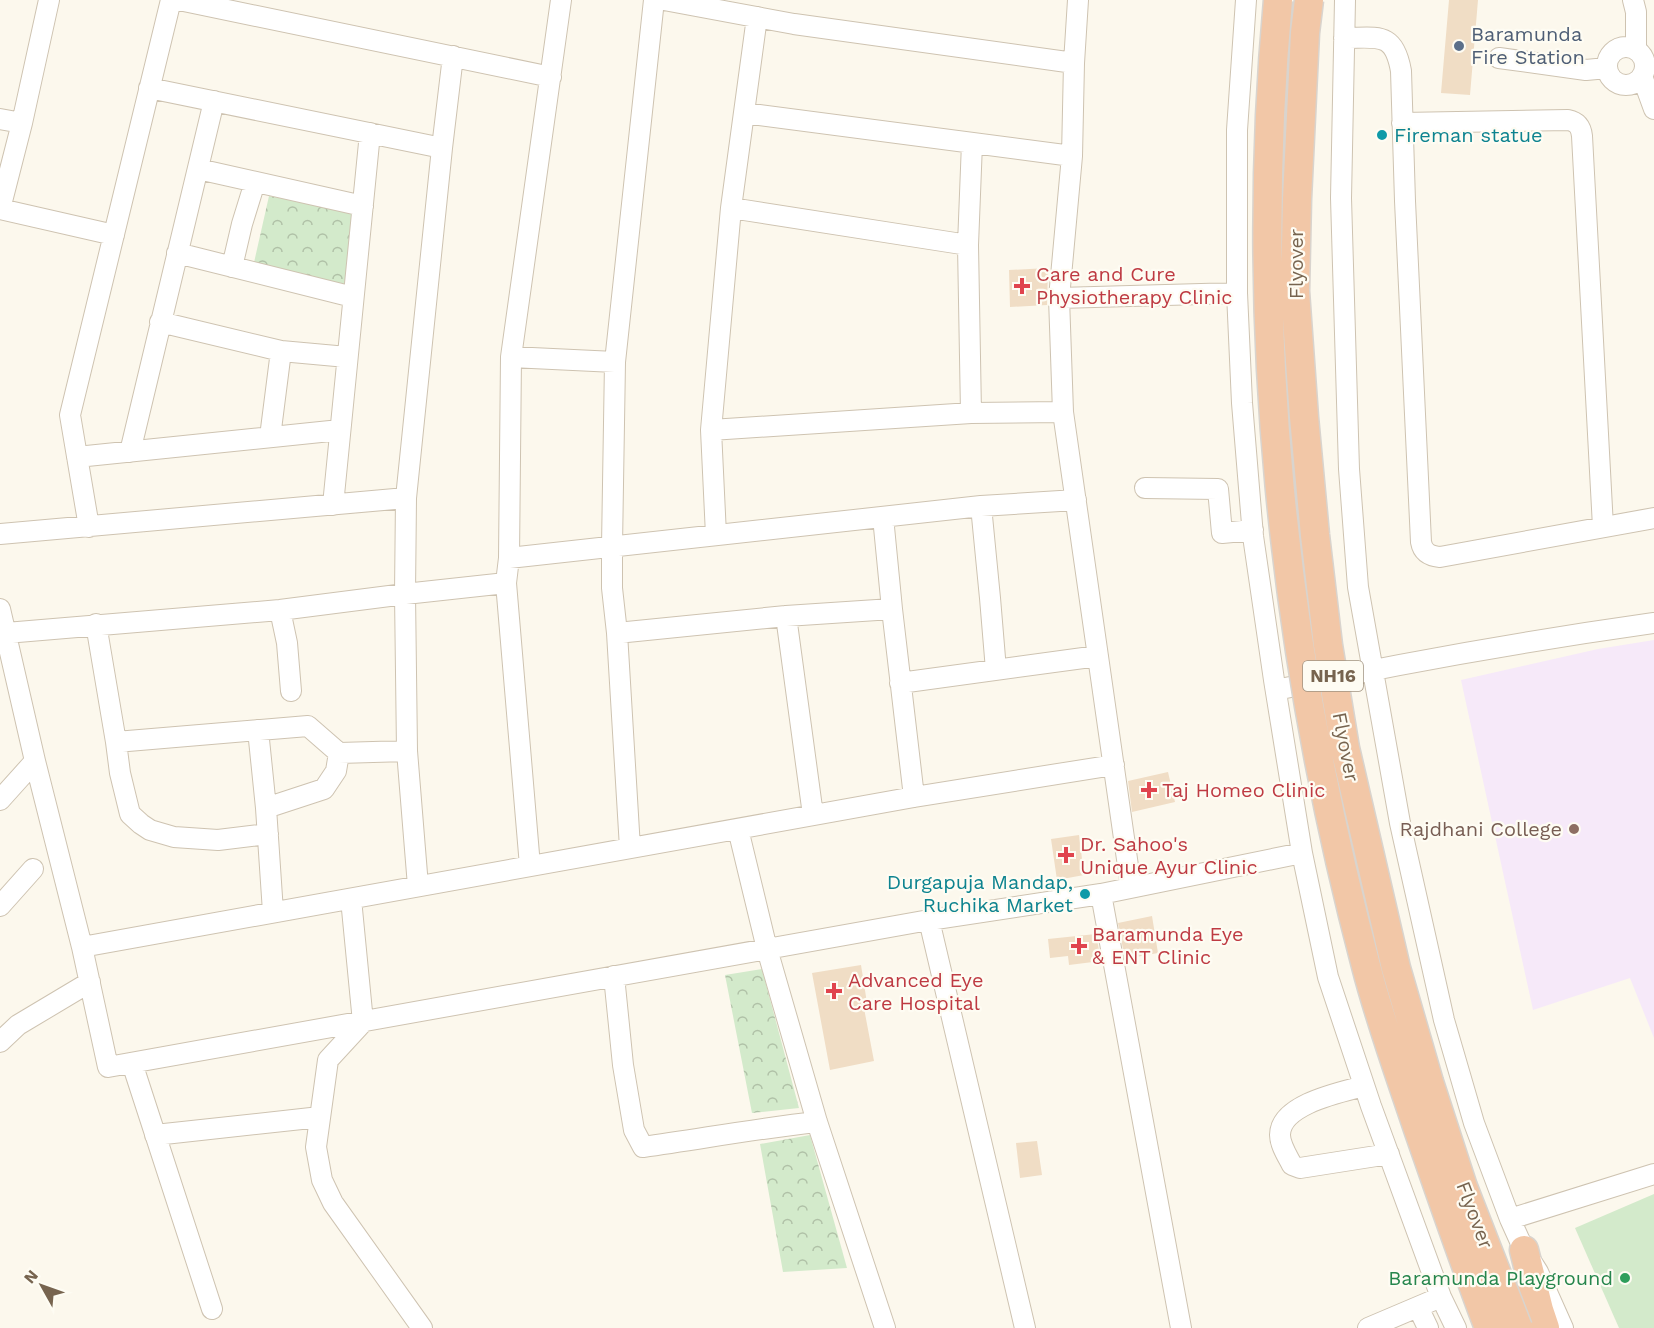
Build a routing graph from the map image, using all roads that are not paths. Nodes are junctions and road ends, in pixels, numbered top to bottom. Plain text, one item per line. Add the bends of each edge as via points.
1 (49, 0) edge
2 (171, 0) edge
3 (179, 0) edge
4 (561, 0) edge
5 (654, 0) edge
6 (664, 0) edge
7 (1078, 0) edge
8 (1246, 0) edge
9 (1278, 0) edge
10 (1309, 0) edge
11 (1345, 0) edge
12 (1633, 0) edge
13 (757, 17) junction
14 (1344, 38) junction
15 (1636, 49) junction
16 (453, 56) junction
17 (1499, 58) dead end
18 (1074, 63) junction
19 (1607, 68) junction
20 (1642, 76) junction
21 (551, 77) junction
22 (149, 88) junction
23 (214, 101) junction
24 (1654, 109) edge
25 (744, 113) junction
26 (0, 119) edge
27 (22, 123) junction
28 (1402, 123) junction
29 (370, 133) junction
30 (972, 143) junction
31 (442, 148) junction
32 (1072, 156) junction
33 (198, 169) junction
34 (255, 182) junction
35 (363, 206) junction
36 (731, 208) junction
37 (0, 209) edge
38 (114, 236) junction
39 (968, 245) junction
40 (177, 253) junction
41 (232, 267) junction
42 (1237, 293) junction
43 (353, 297) junction
44 (1059, 298) junction
45 (160, 322) junction
46 (281, 351) junction
47 (347, 357) junction
48 (511, 357) junction
49 (615, 362) junction
50 (1063, 412) junction
51 (971, 413) junction
52 (340, 430) junction
53 (711, 430) junction
54 (270, 437) junction
55 (130, 452) junction
56 (77, 457) junction
57 (1145, 488) dead end
58 (406, 498) junction
59 (1076, 500) junction
60 (333, 505) junction
61 (981, 506) junction
62 (883, 517) junction
63 (1654, 518) edge
64 (1603, 526) junction
65 (89, 527) junction
66 (1252, 530) junction
67 (0, 534) edge
68 (716, 535) junction
69 (612, 546) junction
70 (509, 558) junction
71 (506, 584) junction
72 (405, 594) junction
73 (0, 609) edge
74 (892, 609) junction
75 (280, 610) junction
76 (786, 616) junction
77 (1654, 622) edge
78 (96, 624) junction
79 (6, 633) junction
80 (617, 633) junction
81 (1098, 657) junction
82 (1372, 669) junction
83 (996, 670) junction
84 (8, 680) edge
85 (900, 683) junction
86 (1276, 690) junction
87 (291, 691) dead end
88 (258, 730) junction
89 (116, 742) junction
90 (407, 751) junction
91 (339, 753) junction
92 (35, 761) junction
93 (1114, 765) junction
94 (914, 797) junction
95 (0, 800) edge
96 (266, 808) junction
97 (813, 815) junction
98 (738, 829) junction
99 (267, 834) junction
100 (630, 848) junction
101 (1302, 853) junction
102 (530, 866) junction
103 (33, 869) dead end
104 (418, 886) junction
105 (1131, 887) junction
106 (1101, 894) junction
107 (351, 899) junction
108 (0, 906) edge
109 (273, 912) junction
110 (929, 920) junction
111 (82, 947) junction
112 (767, 949) junction
113 (614, 976) junction
114 (90, 982) junction
115 (363, 1022) junction
116 (0, 1042) edge
117 (132, 1063) junction
118 (1364, 1086) junction
119 (320, 1117) junction
120 (817, 1122) junction
121 (155, 1135) junction
122 (1389, 1154) junction
123 (1654, 1174) edge
124 (1510, 1218) junction
125 (1524, 1250) junction
126 (1442, 1297) junction
127 (1418, 1307) junction
128 (212, 1309) dead end
129 (422, 1328) edge
130 (885, 1328) edge
131 (1025, 1328) edge
132 (1182, 1328) edge
133 (1368, 1328) edge
134 (1428, 1328) edge
135 (1456, 1328) edge
136 (1489, 1328) edge
137 (1518, 1328) edge
138 (1545, 1328) edge
139 (1563, 1328) edge

1 - 27 street
2 - 22 street
3 - 16 street
4 - 21 street
5 - 49 street
6 - 13 street
7 - 18 street
8 - 42 street via 1237,130
9 - 136 highway, Flyover / NH16, bridge via 1267,181 1268,286 1274,410 1298,639 1337,848 1367,970
10 - 137 highway, Flyover / NH16, bridge via 1295,291 1328,645 1345,748 1396,968 1463,1187
11 - 14 street
12 - 15 street
13 - 18 street
13 - 25 street
14 - 28 street via 1379,38 1389,41 1394,48 1401,71
14 - 82 street via 1341,198 1348,470 1358,587
15 - 19 street via 1624,47 1613,51
15 - 20 street via 1644,58
16 - 21 street
16 - 31 street
17 - 19 street via 1586,70
18 - 32 street
19 - 20 street via 1619,84 1632,84
20 - 24 street
21 - 48 street
22 - 23 street
22 - 38 street
23 - 29 street
23 - 33 street
25 - 30 street
25 - 36 street
26 - 27 street
27 - 37 street
28 - 64 street via 1568,120 1580,126
28 - 64 street via 1422,548 1428,555 1440,557
29 - 31 street
29 - 35 street
30 - 32 street
30 - 39 street
31 - 58 street
32 - 44 street
33 - 34 street
33 - 40 street
34 - 35 street
34 - 41 street
35 - 43 street
36 - 39 street
36 - 53 street
37 - 38 street
38 - 56 street via 70,415
39 - 51 street
40 - 41 street
40 - 45 street
41 - 43 street
42 - 44 street
42 - 66 street
43 - 47 street
44 - 50 street
45 - 46 street
45 - 55 street
46 - 47 street
46 - 54 street
47 - 52 street
48 - 49 street
48 - 70 street
49 - 69 street
50 - 51 street
50 - 59 street
51 - 53 street
52 - 54 street
52 - 60 street
53 - 68 street
54 - 55 street
55 - 56 street
56 - 65 street
57 - 66 street via 1218,489 1222,533
58 - 60 street
58 - 72 street
59 - 61 street
59 - 81 street
60 - 65 street
61 - 62 street
61 - 83 street
62 - 68 street
62 - 74 street
63 - 64 street
65 - 67 street
66 - 86 street
68 - 69 street
69 - 70 street
69 - 80 street
70 - 71 street
71 - 72 street
71 - 102 street
72 - 75 street
72 - 90 street
73 - 79 street
74 - 76 street
74 - 85 street
75 - 78 street
75 - 87 street
76 - 80 street
76 - 97 street
77 - 82 street
78 - 79 street
78 - 89 street
79 - 84 street
80 - 100 street
81 - 83 street
81 - 93 street
82 - 86 street
82 - 124 street via 1400,823 1444,1020 1474,1123
83 - 85 street
84 - 92 street
85 - 94 street
86 - 101 street
88 - 89 street
88 - 91 street via 308,726
88 - 96 street
89 - 99 street via 130,814 150,830 174,837 218,840
90 - 91 street
90 - 104 street
91 - 96 street via 336,771 324,789
92 - 95 street
92 - 111 street
93 - 94 street
93 - 105 street
94 - 97 street
96 - 99 street
97 - 98 street
98 - 100 street
98 - 112 street
99 - 109 street
100 - 102 street
101 - 105 street
101 - 118 street via 1328,977
102 - 104 street
103 - 108 street
104 - 107 street
105 - 106 street
106 - 110 street
106 - 132 street
107 - 109 street
107 - 115 street
109 - 111 street
110 - 112 street
110 - 131 street
111 - 114 street
112 - 113 street
112 - 120 street
113 - 115 street
113 - 120 street via 634,1130 643,1147
114 - 116 street via 18,1025
114 - 117 street via 108,1067
115 - 117 street
115 - 119 street via 328,1060
117 - 121 street
118 - 122 street
118 - 122 street via 1294,1111 1280,1135 1285,1151 1292,1165 1300,1168
119 - 121 street
119 - 129 street via 316,1146 322,1179 333,1203
120 - 130 street
121 - 128 street
122 - 126 street
123 - 124 street
124 - 125 street
125 - 138 highway
125 - 139 street
126 - 127 street
126 - 135 street
127 - 133 street
127 - 134 street

